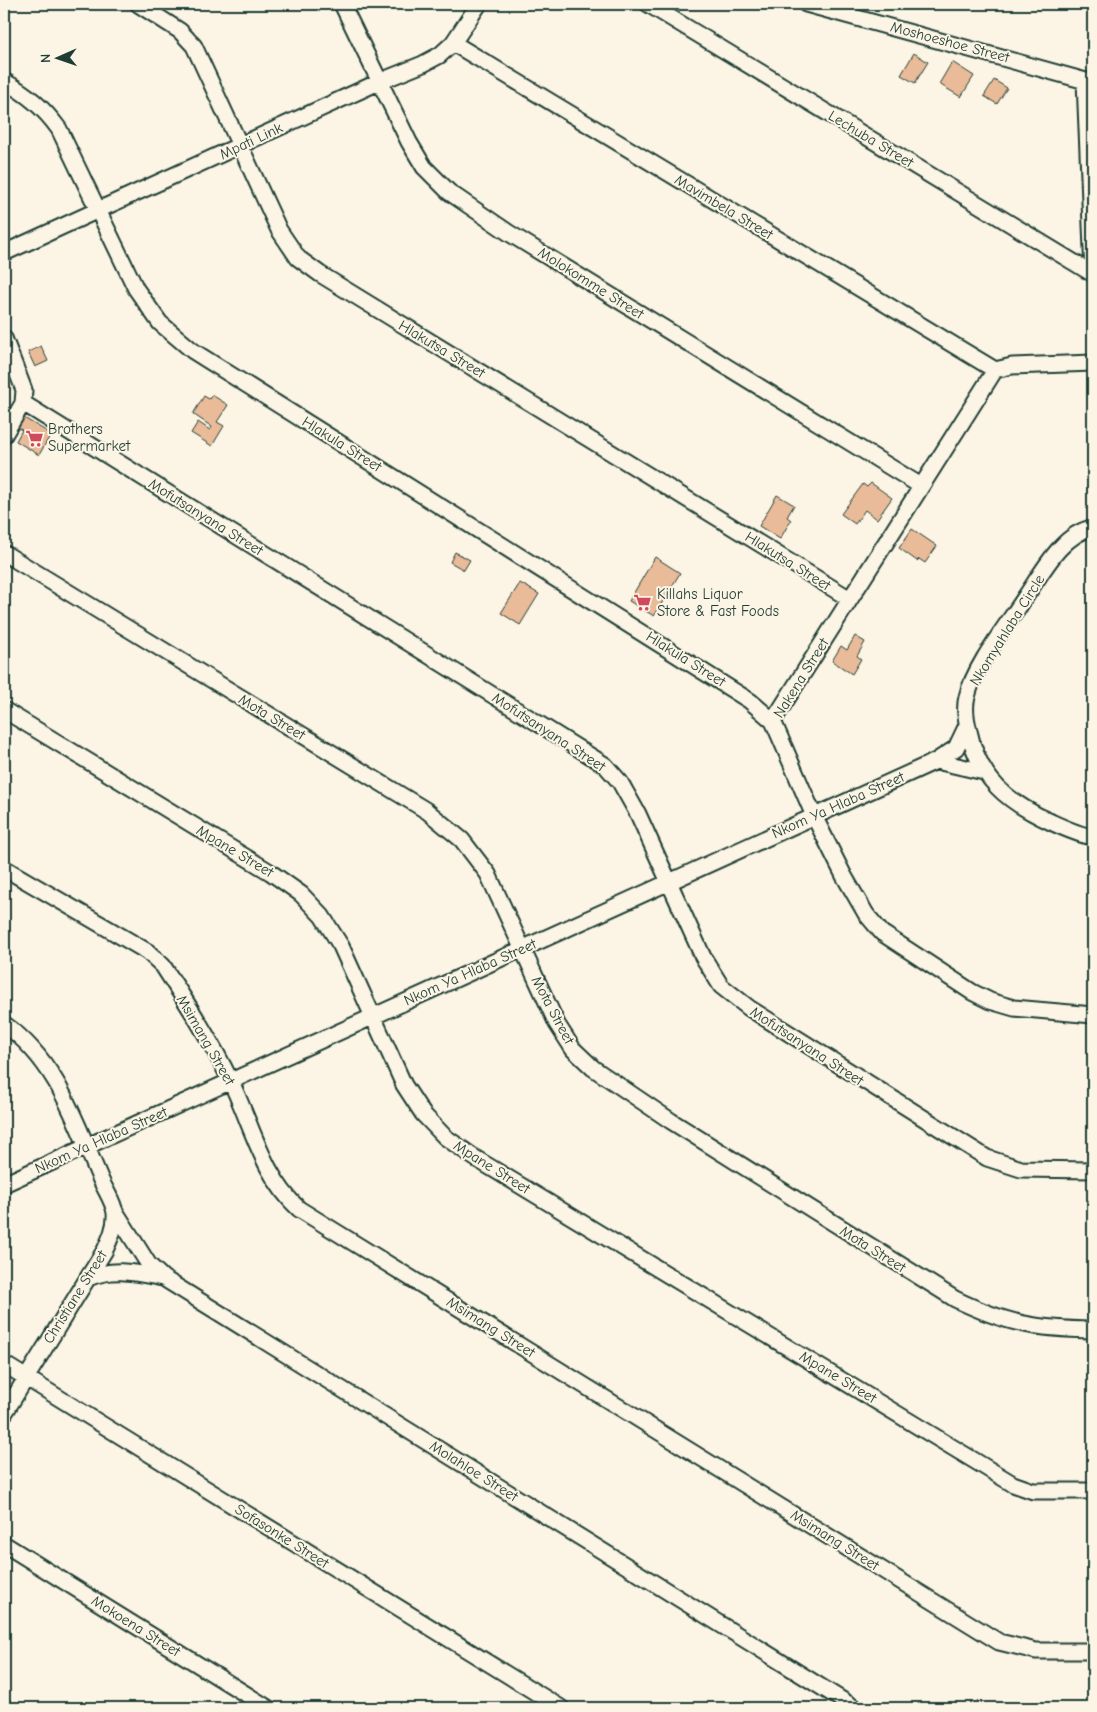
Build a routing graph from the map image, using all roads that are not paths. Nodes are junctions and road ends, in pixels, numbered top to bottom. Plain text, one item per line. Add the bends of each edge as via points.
1 (138, 4) edge
2 (342, 4) edge
3 (479, 4) edge
4 (648, 4) edge
5 (806, 4) edge
6 (453, 43) junction
7 (4, 81) edge
8 (381, 81) junction
9 (1089, 82) edge
10 (1090, 134) edge
11 (242, 145) junction
12 (99, 211) junction
13 (4, 253) edge
14 (1093, 274) edge
15 (4, 338) edge
16 (1093, 363) edge
17 (995, 370) junction
18 (23, 403) junction
19 (4, 435) edge
20 (921, 486) junction
21 (1091, 525) edge
22 (4, 553) edge
23 (850, 599) junction
24 (4, 710) edge
25 (773, 721) junction
26 (967, 726) junction
27 (936, 761) junction
28 (984, 772) junction
29 (814, 816) junction
30 (1093, 837) edge
31 (4, 868) edge
32 (670, 882) junction
33 (521, 949) junction
34 (1093, 1015) edge
35 (373, 1016) junction
36 (4, 1024) edge
37 (231, 1081) junction
38 (88, 1146) junction
39 (1093, 1170) edge
40 (4, 1184) edge
41 (115, 1212) junction
42 (88, 1278) junction
43 (163, 1278) junction
44 (1093, 1330) edge
45 (4, 1364) edge
46 (25, 1377) junction
47 (4, 1414) edge
48 (1093, 1491) edge
49 (4, 1544) edge
50 (1093, 1651) edge
51 (268, 1708) edge
52 (561, 1708) edge
53 (855, 1708) edge

1 - 11 street, Hlakutsa Street via 180,31 194,46
2 - 8 street, Molokomme Street
3 - 6 street, Mpati Link
4 - 14 street, Lechuba Street
5 - 9 street, Moshoeshoe Street
6 - 8 street, Mpati Link via 423,64
6 - 17 street, Mavimbela Street
7 - 12 street, Hlakula Street via 40,105 59,129
8 - 11 street, Mpati Link
8 - 20 street, Molokomme Street via 424,167 449,192 517,238
9 - 10 street
10 - 14 street
11 - 12 street, Mpati Link
11 - 23 street, Hlakutsa Street via 279,230 298,258
12 - 13 street, Mpati Link
12 - 25 street, Hlakula Street via 141,296 160,323 193,352 731,687
15 - 18 street via 24,390
16 - 17 street via 1012,366
17 - 20 street, Nakena Street
18 - 19 street
18 - 32 street, Mofutsanyana Street via 604,765 620,782
20 - 23 street, Nakena Street
21 - 26 street, Nkomyahlaba Circle via 1068,541 1050,560 988,654 967,696
22 - 33 street, Mota Street via 426,811 462,840 488,874
23 - 25 street, Nakena Street
24 - 35 street, Mpane Street via 301,894 322,916 341,946
25 - 29 street, Nakena Street
26 - 27 street, Nkom Ya Hlaba Street via 956,748
26 - 28 street, Nkomyahlaba Circle via 976,758
27 - 28 street
27 - 29 street, Nkom Ya Hlaba Street
28 - 30 street, Nkomyahlaba Circle via 994,785 1030,812
29 - 32 street, Nkom Ya Hlaba Street
29 - 34 street, Nakena Street via 866,914 882,933 990,1001 1014,1008
31 - 37 street, Msimang Street via 157,959
32 - 33 street, Nkom Ya Hlaba Street
32 - 39 street, Mofutsanyana Street via 716,979 749,1008 987,1158 1021,1169
33 - 35 street, Nkom Ya Hlaba Street
33 - 44 street, Mota Street via 557,1024 573,1049 593,1068 671,1121 894,1263 987,1315 1016,1324
35 - 37 street, Nkom Ya Hlaba Street
35 - 48 street, Mpane Street via 404,1085 423,1114 445,1137 475,1158 1013,1484 1033,1491
36 - 38 street via 27,1041 41,1058
37 - 38 street, Nkom Ya Hlaba Street
37 - 50 street, Msimang Street via 272,1174 283,1194 299,1209 999,1642 1036,1651
38 - 40 street, Nkom Ya Hlaba Street
38 - 41 street
41 - 42 street, Christiane Street via 111,1238
41 - 43 street, Molahloe Street via 149,1265
42 - 43 street via 117,1270
42 - 46 street, Christiane Street
43 - 53 street, Molahloe Street
45 - 46 street, Sofasonke Street
46 - 47 street, Christiane Street
46 - 52 street, Sofasonke Street
49 - 51 street, Mokoena Street

